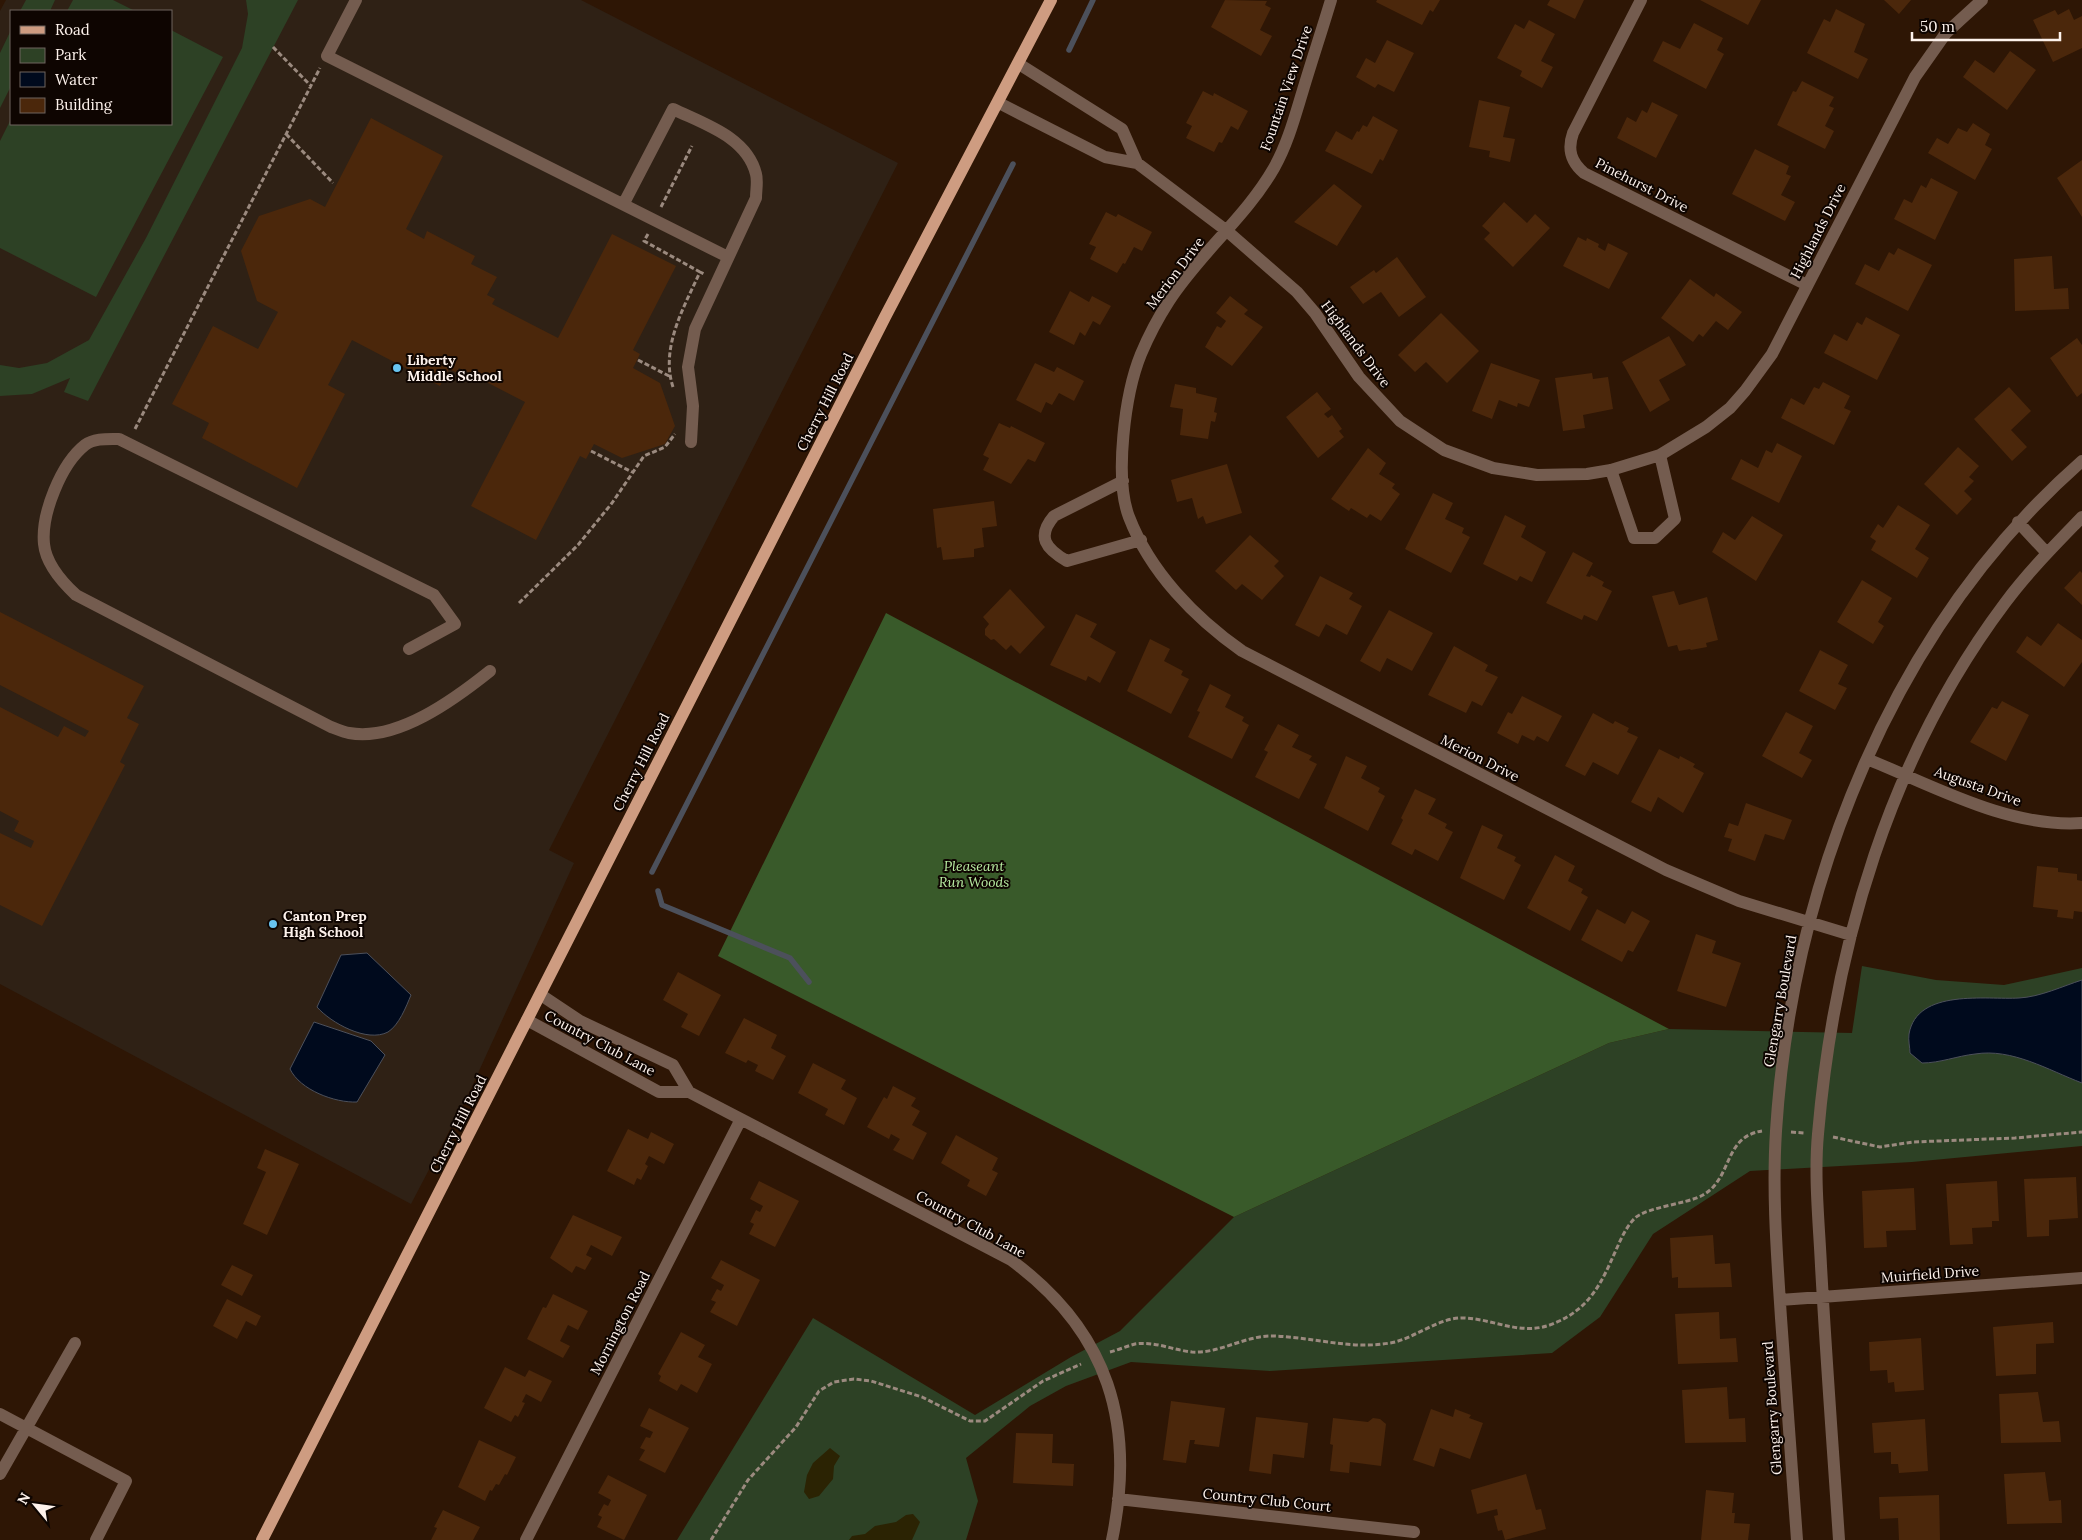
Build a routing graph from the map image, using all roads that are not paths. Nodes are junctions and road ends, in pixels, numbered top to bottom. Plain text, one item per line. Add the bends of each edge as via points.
1 (356, 0) edge
2 (1051, 0) edge
3 (1331, 0) edge
4 (1641, 0) edge
5 (1982, 0) edge
6 (1019, 64) junction
7 (999, 103) junction
8 (1136, 163) junction
9 (624, 203) junction
10 (1227, 231) junction
11 (728, 257) junction
12 (1807, 285) junction
13 (691, 442) dead end
14 (1660, 455) junction
15 (2082, 461) edge
16 (1611, 470) junction
17 (1123, 482) junction
18 (2082, 517) edge
19 (2018, 522) junction
20 (1141, 540) junction
21 (2047, 553) junction
22 (409, 649) dead end
23 (490, 671) dead end
24 (1867, 759) junction
25 (1905, 775) junction
26 (2082, 823) edge
27 (1810, 923) junction
28 (1851, 934) junction
29 (541, 995) junction
30 (527, 1020) junction
31 (689, 1092) junction
32 (741, 1119) junction
33 (2082, 1278) edge
34 (1823, 1297) junction
35 (1780, 1300) junction
36 (75, 1343) dead end
37 (0, 1414) edge
38 (26, 1428) junction
39 (0, 1474) edge
40 (1118, 1499) junction
41 (1414, 1532) dead end
42 (96, 1540) edge
43 (262, 1540) edge
44 (526, 1540) edge
45 (1112, 1540) edge
46 (1797, 1540) edge
47 (1839, 1540) edge

1 - 9 street via 327,56
2 - 6 main road, Cherry Hill Road
3 - 10 street, Fountain View Drive via 1284,147 1263,185
4 - 12 street, Pinehurst Drive via 1573,133 1570,152 1576,166 1584,173
5 - 12 street, Highlands Drive via 1946,33 1915,77
6 - 7 main road, Cherry Hill Road
6 - 8 street via 1122,129
7 - 8 street, Highlands Drive via 1105,157
7 - 29 main road, Cherry Hill Road via 881,325
8 - 10 street, Highlands Drive
9 - 11 street
9 - 11 street via 673,109 734,140 748,154 757,175 756,198
10 - 16 street, Highlands Drive via 1297,292 1373,394 1400,421 1424,438 1464,459 1515,473 1564,476
10 - 17 street, Merion Drive via 1170,300 1140,355 1130,387
11 - 13 street via 695,329 688,367 693,406
12 - 14 street, Highlands Drive via 1772,354 1746,392 1706,427
14 - 16 street, Highlands Drive
14 - 16 street via 1675,519 1655,538 1634,538
15 - 19 street, Glengarry Boulevard
17 - 20 street, Merion Drive via 1128,516
17 - 20 street via 1054,516 1046,526 1044,539 1053,553 1067,561
18 - 21 street
19 - 21 street
19 - 24 street, Glengarry Boulevard via 1933,634 1897,696
20 - 27 street, Merion Drive via 1184,603 1211,630 1242,651 1666,870 1740,901
21 - 25 street via 2006,602 1968,656
22 - 23 street via 455,624 434,595 118,439 86,444 71,461 47,506 44,546 63,583 76,595 331,727 366,734 400,728 459,695
24 - 25 street, Augusta Drive
24 - 27 street, Glengarry Boulevard via 1837,835
25 - 26 street, Augusta Drive via 2019,818
25 - 28 street via 1876,850
27 - 28 street, Merion Drive
27 - 35 street, Glengarry Boulevard via 1790,1017 1776,1131 1775,1202
28 - 34 street via 1832,1024 1818,1134
29 - 30 main road, Cherry Hill Road
29 - 31 street, Country Club Lane via 580,1021 673,1065
30 - 31 street, Country Club Lane via 659,1092
30 - 43 main road, Cherry Hill Road
31 - 32 street, Country Club Lane
32 - 40 street, Country Club Lane via 1011,1260 1064,1307 1082,1332 1109,1386 1121,1446
32 - 44 street, Mornington Road
33 - 34 street, Muirfield Drive
34 - 35 street, Muirfield Drive
34 - 47 street
35 - 46 street, Glengarry Boulevard
36 - 38 street
37 - 38 street
38 - 39 street
38 - 42 street via 126,1481
40 - 41 street, Country Club Court
40 - 45 street, Country Club Lane

